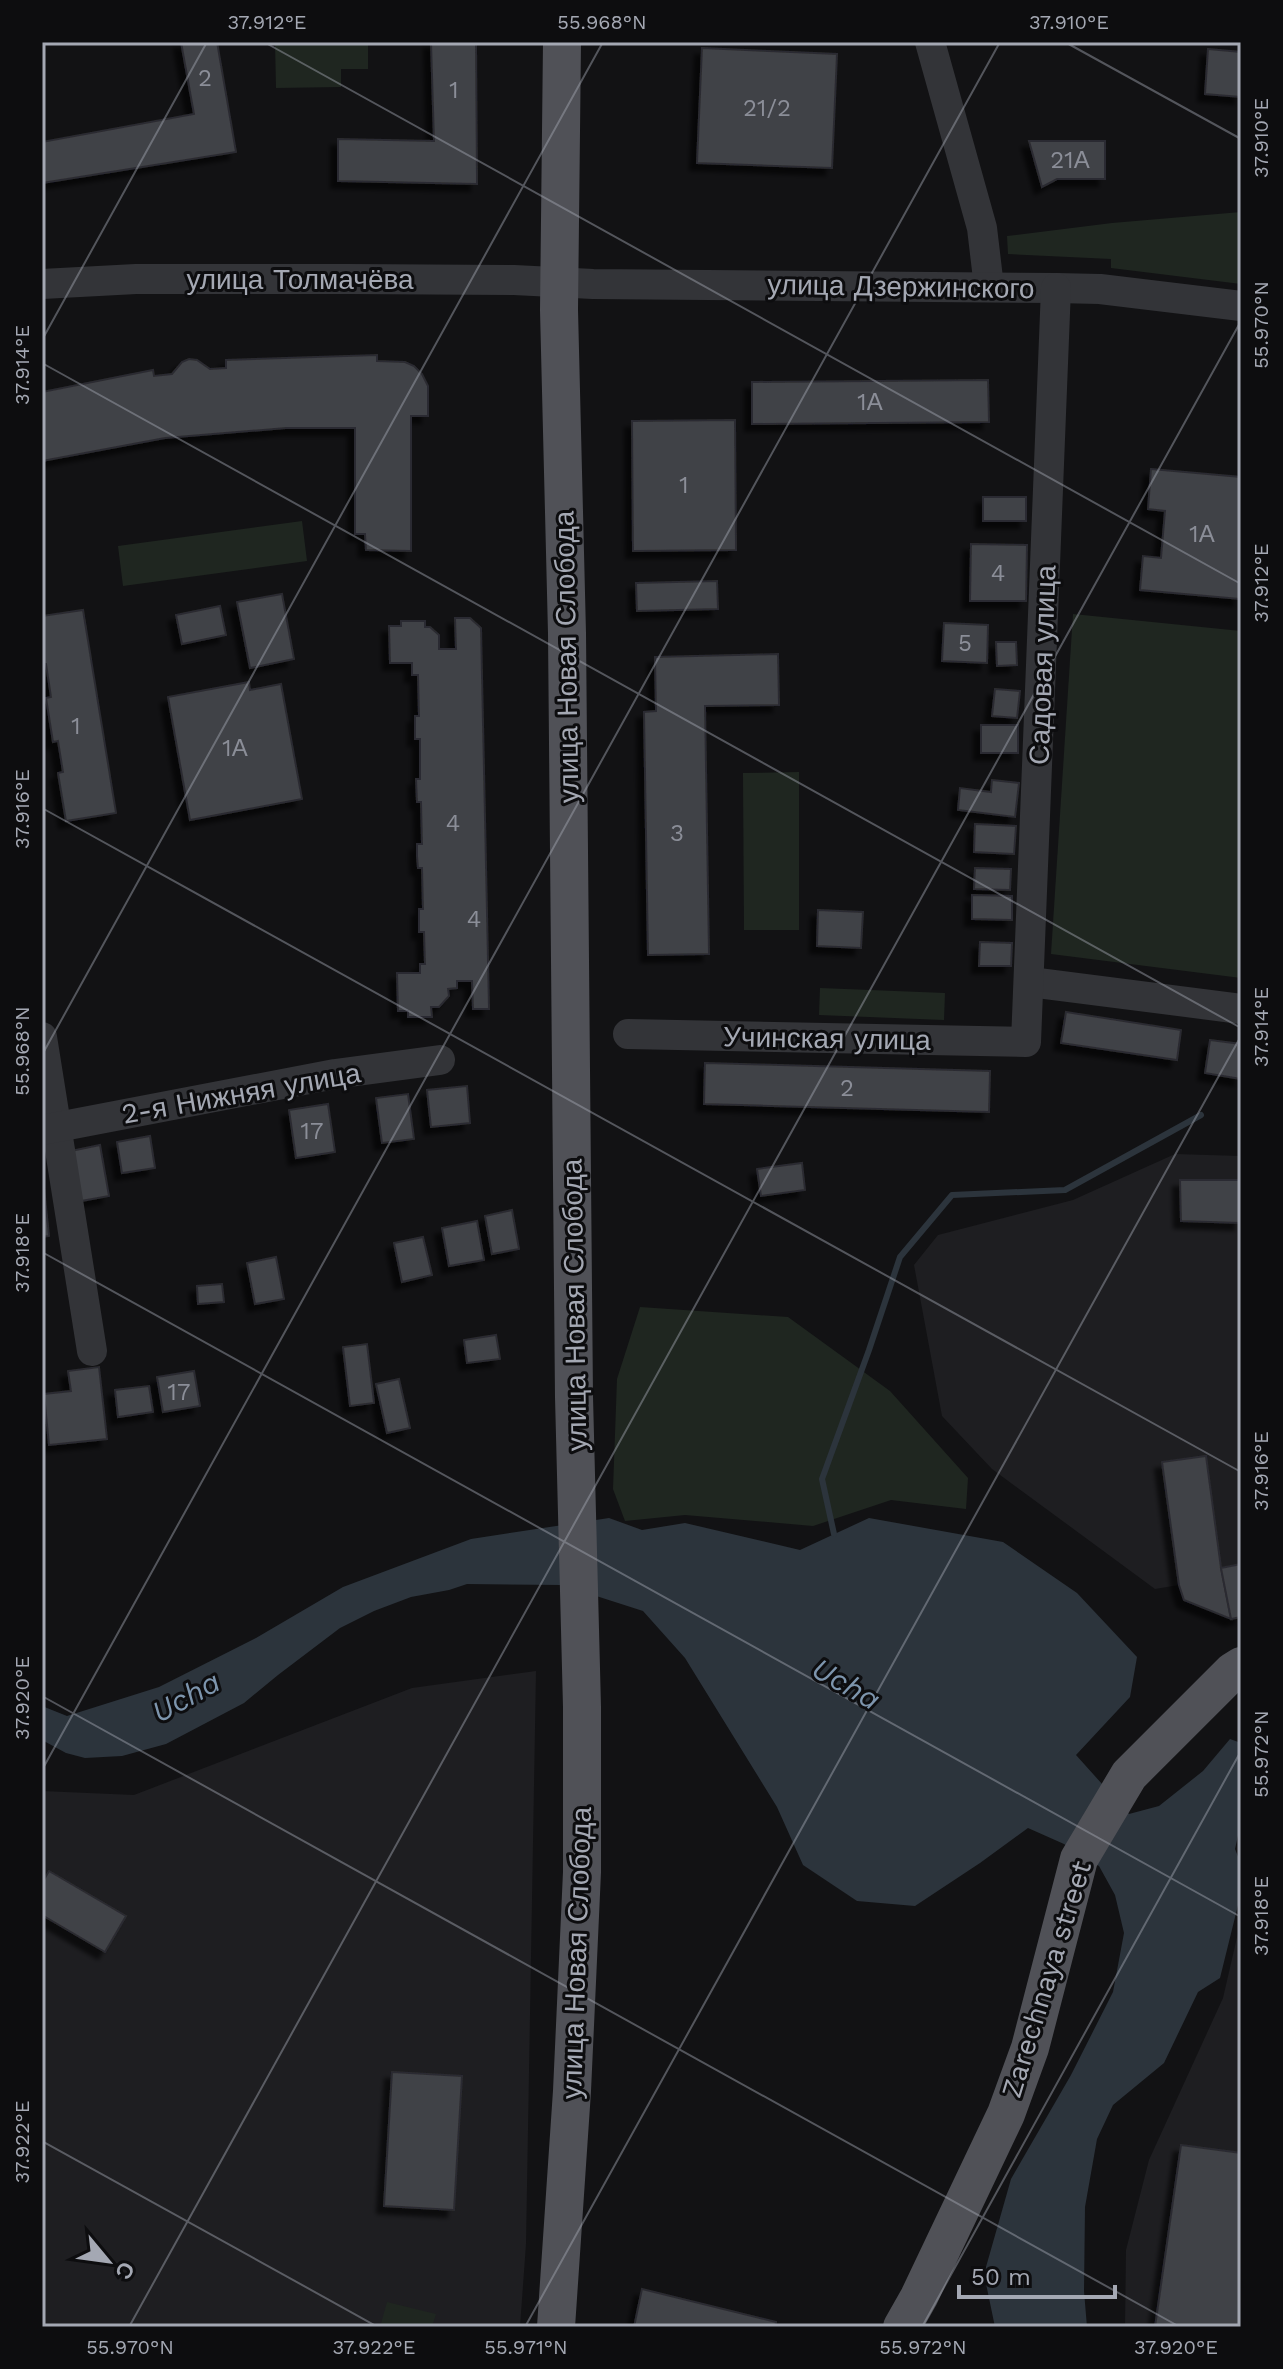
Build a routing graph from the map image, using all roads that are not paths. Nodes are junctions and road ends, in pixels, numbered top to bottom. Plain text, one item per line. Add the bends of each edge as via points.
1 (562, 42) edge
2 (930, 42) edge
3 (559, 282) junction
4 (42, 284) edge
5 (989, 287) junction
6 (1056, 288) junction
7 (1241, 306) edge
8 (1030, 982) junction
9 (1241, 1009) edge
10 (628, 1034) dead end
11 (42, 1037) edge
12 (1026, 1042) joint
13 (440, 1060) dead end
14 (50, 1129) edge
15 (92, 1351) dead end
16 (1241, 1666) edge
17 (556, 2327) edge
18 (902, 2327) edge

1 - 3 main road, улица Новая Слобода
2 - 5 street via 982,228
3 - 4 street, улица Толмачёва via 136,279
3 - 5 street, улица Дзержинского
3 - 17 main road, улица Новая Слобода via 582,1872
5 - 6 street, улица Дзержинского
6 - 7 street, улица Дзержинского
6 - 8 street, Садовая улица
8 - 9 street
8 - 12 street, Садовая улица
10 - 12 street, Учинская улица
11 - 14 street
13 - 14 street, 2-я Нижняя улица via 335,1074
14 - 15 street
16 - 18 main road, Zarechnaya street via 1129,1775 1079,1859 1011,2101

